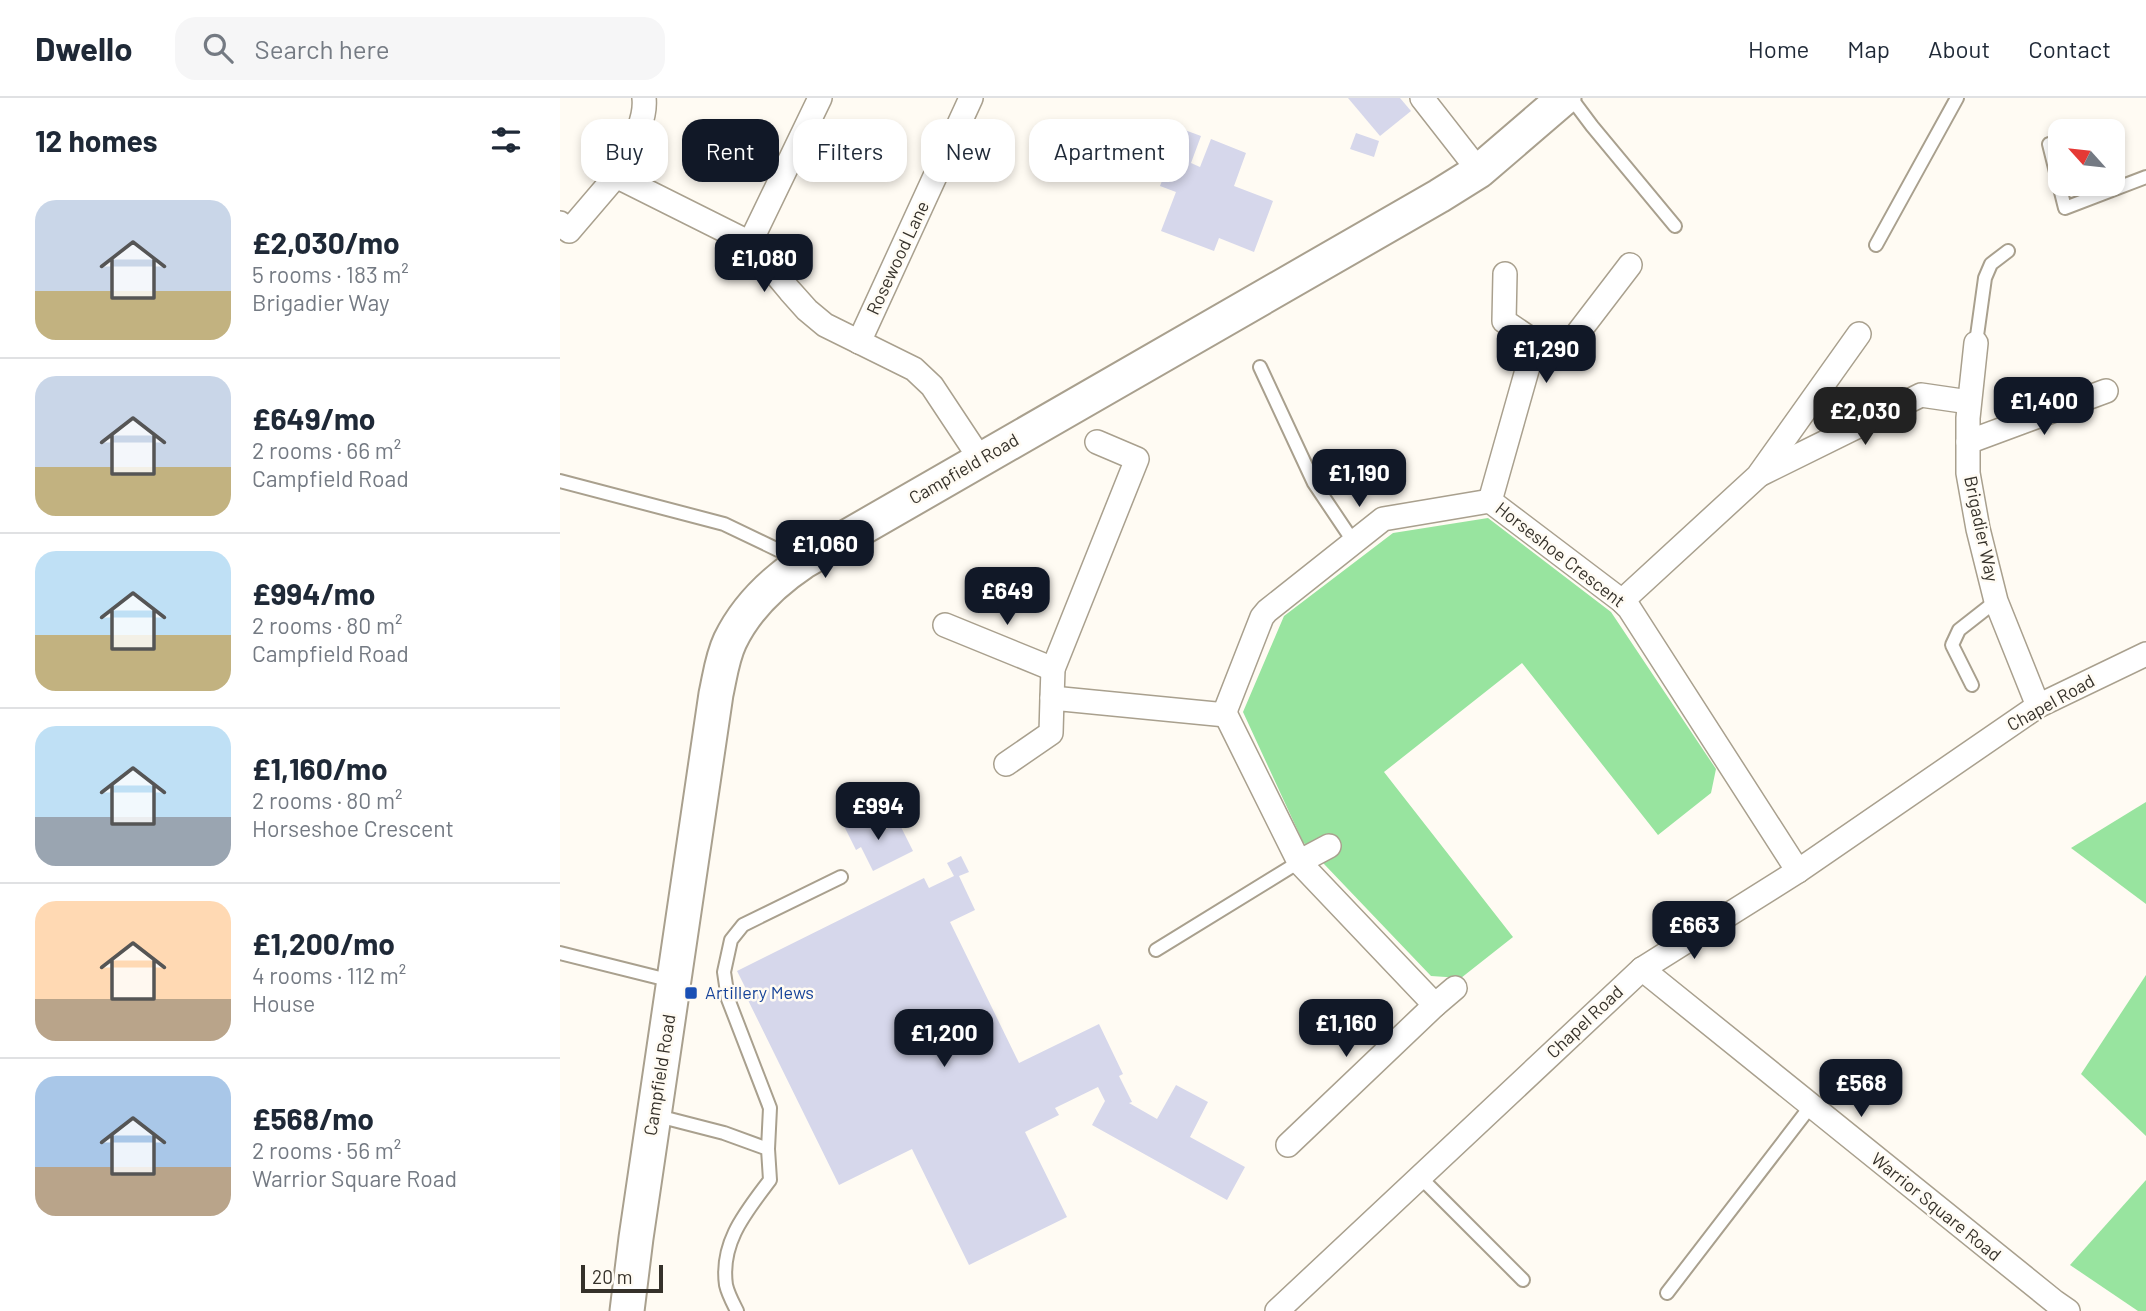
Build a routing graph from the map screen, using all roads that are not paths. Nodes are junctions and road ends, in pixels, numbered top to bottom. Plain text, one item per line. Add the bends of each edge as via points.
1 (644, 98) edge
2 (820, 98) edge
3 (971, 98) edge
4 (1422, 98) edge
5 (1564, 98) edge
6 (1571, 98) edge
7 (1957, 98) edge
8 (641, 119) edge
9 (1479, 171) junction
10 (2146, 177) edge
11 (611, 182) edge
12 (628, 182) edge
13 (2125, 185) edge
14 (2062, 196) edge
15 (2096, 196) edge
16 (560, 223) edge
17 (1675, 226) dead end
18 (750, 243) junction
19 (1876, 245) dead end
20 (2008, 251) dead end
21 (1630, 265) dead end
22 (1505, 274) dead end
23 (1858, 334) dead end
24 (859, 342) junction
25 (1535, 342) junction
26 (1976, 343) joint
27 (1260, 368) dead end
28 (2106, 391) dead end
29 (1969, 402) junction
30 (1097, 442) dead end
31 (1968, 442) junction
32 (981, 460) junction
33 (1758, 476) junction
34 (560, 481) edge
35 (1490, 501) junction
36 (1353, 541) junction
37 (803, 562) junction
38 (1622, 601) junction
39 (1996, 601) junction
40 (945, 625) dead end
41 (2146, 654) edge
42 (1053, 669) junction
43 (1972, 685) dead end
44 (1052, 698) junction
45 (2038, 706) junction
46 (1226, 715) junction
47 (1006, 764) dead end
48 (1329, 846) dead end
49 (1299, 862) junction
50 (1798, 871) junction
51 (841, 877) dead end
52 (1156, 950) dead end
53 (560, 953) edge
54 (1642, 969) junction
55 (674, 981) junction
56 (1455, 988) dead end
57 (1435, 1005) junction
58 (1810, 1107) junction
59 (654, 1115) junction
60 (1288, 1145) dead end
61 (768, 1149) junction
62 (1420, 1177) junction
63 (1523, 1280) dead end
64 (1667, 1293) dead end
65 (2057, 1308) edge
66 (627, 1311) edge
67 (737, 1311) edge
68 (1277, 1311) edge

1 - 8 street
2 - 18 street
3 - 24 street, Rosewood Lane
4 - 9 street
5 - 9 street, Campfield Road
6 - 17 lane
7 - 19 lane
9 - 32 street, Campfield Road
10 - 13 lane
11 - 16 street via 569,231
12 - 18 street
14 - 15 lane via 2065,208
18 - 24 street via 807,310
20 - 26 lane via 1991,264 1985,278
21 - 25 street via 1568,346
22 - 25 street via 1504,321
23 - 33 street
24 - 32 street via 914,369 932,386
25 - 35 street
26 - 29 street, Brigadier Way
27 - 36 lane via 1314,483
28 - 31 street
29 - 31 street, Brigadier Way
29 - 33 street via 1921,395
30 - 42 street via 1137,459
31 - 39 street, Brigadier Way via 1968,473
32 - 37 street, Campfield Road
33 - 38 street
34 - 37 lane via 724,524
35 - 36 street, Horseshoe Crescent via 1389,516
35 - 38 street, Horseshoe Crescent
36 - 46 street, Horseshoe Crescent via 1262,617
37 - 55 street, Campfield Road via 756,602 723,659
38 - 50 street, Horseshoe Crescent
39 - 43 lane via 1959,630 1952,645
39 - 45 street, Brigadier Way
40 - 42 street
41 - 45 street, Chapel Road
42 - 44 street
44 - 46 street
44 - 47 street via 1051,733
45 - 50 street, Chapel Road
46 - 49 street
48 - 49 street
49 - 52 lane
49 - 57 street
50 - 54 street, Chapel Road
51 - 61 lane via 743,925 731,940 724,972 728,999 770,1108
53 - 55 lane
54 - 58 street, Warrior Square Road
54 - 62 street, Chapel Road
55 - 59 street, Campfield Road
56 - 57 street
57 - 60 street
58 - 64 lane
58 - 65 street, Warrior Square Road
59 - 61 lane
59 - 66 street, Campfield Road
61 - 67 lane via 771,1180 738,1222 726,1254 726,1287
62 - 63 lane
62 - 68 street, Chapel Road

